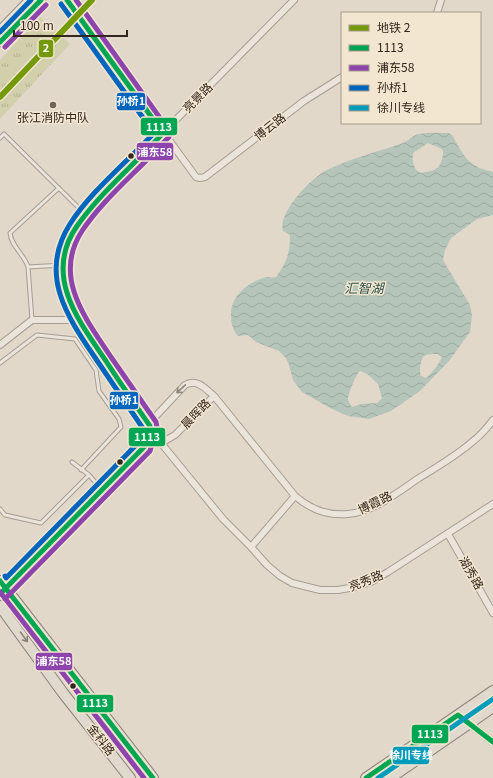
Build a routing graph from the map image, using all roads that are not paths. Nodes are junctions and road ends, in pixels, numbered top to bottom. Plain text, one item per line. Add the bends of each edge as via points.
1 (30, 0) edge
2 (41, 0) edge
3 (67, 0) edge
4 (294, 0) edge
5 (441, 0) edge
6 (437, 12) edge
7 (0, 31) edge
8 (0, 42) edge
9 (341, 78) edge
10 (163, 133) junction
11 (0, 138) edge
12 (59, 188) junction
13 (85, 214) junction
14 (63, 265) junction
15 (28, 267) junction
16 (32, 320) junction
17 (78, 320) junction
18 (0, 345) edge
19 (0, 363) edge
20 (214, 396) junction
21 (493, 420) edge
22 (150, 426) junction
23 (161, 443) junction
24 (145, 446) junction
25 (72, 462) dead end
26 (81, 470) junction
27 (89, 475) junction
28 (102, 490) junction
29 (295, 496) junction
30 (493, 504) edge
31 (0, 508) edge
32 (448, 534) junction
33 (251, 546) junction
34 (2, 588) edge
35 (0, 606) edge
36 (493, 613) edge
37 (493, 691) edge
38 (493, 707) edge
39 (458, 715) junction
40 (468, 724) junction
41 (493, 742) edge
42 (130, 778) edge
43 (153, 778) edge
44 (366, 778) edge
45 (390, 778) edge

1 - 7 main road
2 - 8 main road
3 - 10 street
4 - 10 street, 亮景路
5 - 6 street
9 - 10 street, 博云路 via 304,101 200,178 192,174
10 - 13 street, 亮景路
11 - 12 lane via 4,134
12 - 13 lane
12 - 15 lane via 10,233 11,240
13 - 14 street, 亮景路 via 72,232
14 - 15 lane
14 - 17 street, 亮景路 via 64,286
15 - 16 lane
16 - 17 street
16 - 18 street
17 - 22 street, 亮景路
19 - 26 lane via 37,336 75,339 96,370 99,391 119,419 121,427
20 -> 22 street, 晨晖路 via 202,386 189,382 157,413
20 - 23 street, 晨晖路 via 175,435
20 - 29 street, 博霞路
21 - 29 street, 博霞路 via 461,451 370,508 350,514 331,514 312,508
22 - 23 street, 亮景路
22 - 24 street, 晨晖路
23 - 24 street, 晨晖路
23 - 33 street, 亮秀路 via 223,519
24 - 28 street
25 - 26 lane
26 - 27 lane
27 - 28 lane
27 - 31 lane via 41,523 4,515
28 - 34 street
29 - 33 street
30 - 32 street, 亮秀路
32 - 33 street, 亮秀路 via 371,582 338,590 320,590 292,583 267,566
32 - 36 street, 湖秀路
34 - 43 main road, 金科路
35 -> 42 main road, 金科路 via 63,693
37 - 39 main road
38 - 40 main road
39 - 40 street
39 - 44 main road
40 - 41 street
40 - 45 main road

